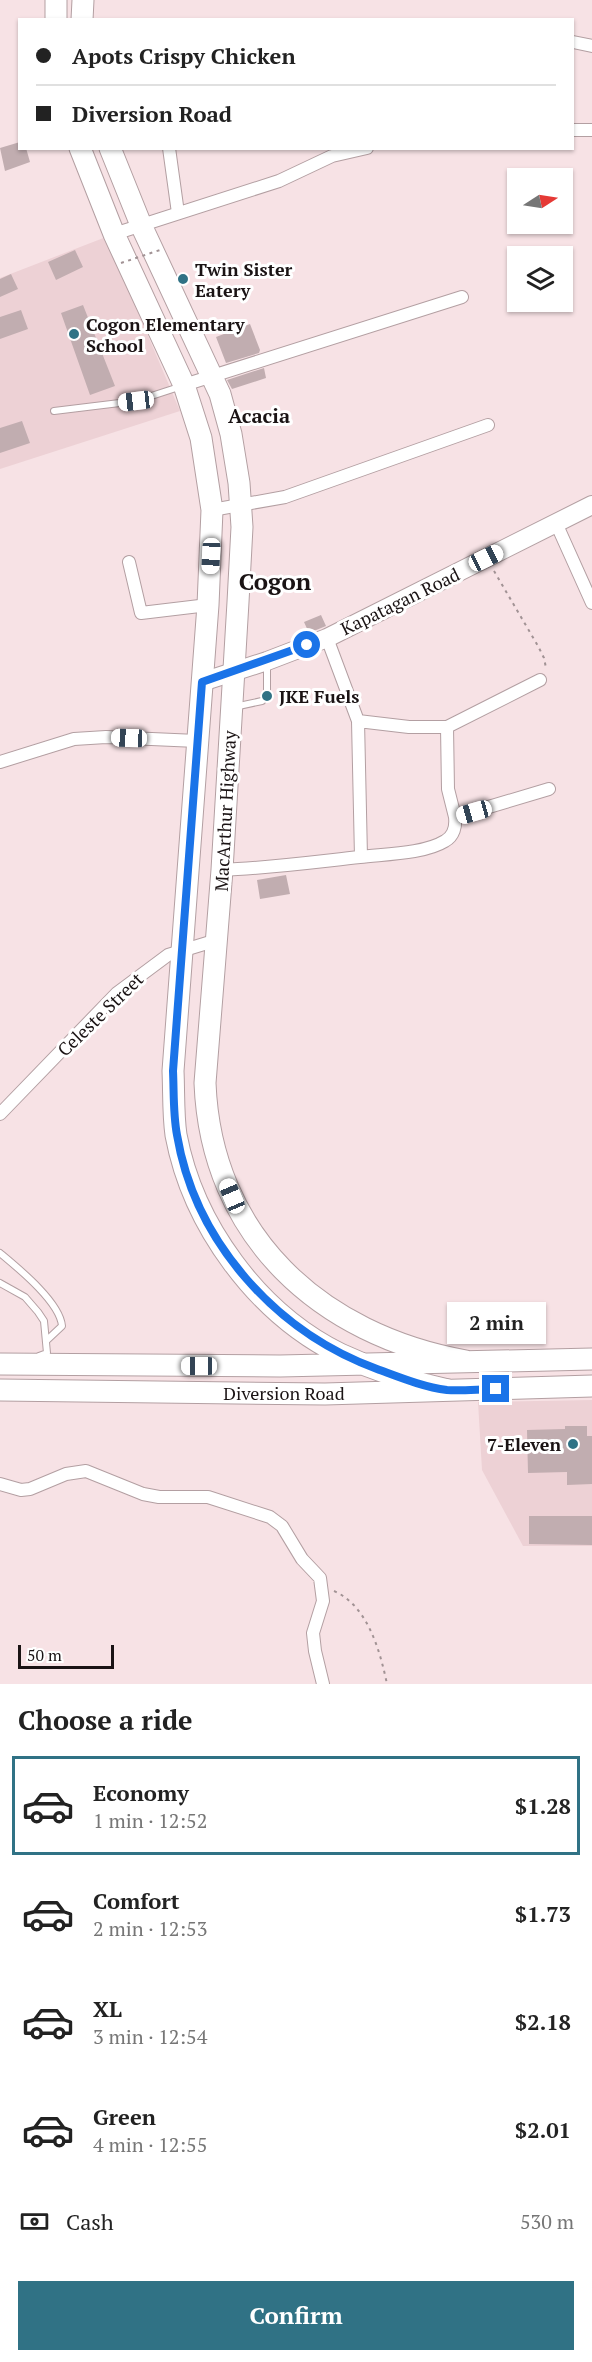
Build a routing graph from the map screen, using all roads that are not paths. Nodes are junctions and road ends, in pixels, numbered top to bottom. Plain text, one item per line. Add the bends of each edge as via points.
1 (56, 0) edge
2 (83, 0) edge
3 (56, 18) edge
4 (82, 18) edge
5 (574, 42) edge
6 (592, 46) edge
7 (574, 130) edge
8 (592, 130) edge
9 (81, 150) edge
10 (111, 150) edge
11 (169, 150) edge
12 (358, 150) edge
13 (178, 213) junction
14 (141, 225) junction
15 (114, 234) junction
16 (462, 297) dead end
17 (213, 375) junction
18 (184, 385) junction
19 (54, 411) dead end
20 (488, 425) dead end
21 (592, 505) edge
22 (241, 506) junction
23 (212, 510) junction
24 (556, 523) junction
25 (129, 562) dead end
26 (590, 595) edge
27 (208, 605) junction
28 (327, 638) junction
29 (267, 661) junction
30 (234, 672) junction
31 (540, 680) road end
32 (202, 682) junction
33 (267, 690) dead end
34 (262, 701) dead end
35 (231, 708) junction
36 (358, 721) junction
37 (447, 727) junction
38 (197, 741) junction
39 (0, 762) edge
40 (549, 789) dead end
41 (455, 817) junction
42 (361, 856) junction
43 (222, 870) junction
44 (217, 940) junction
45 (183, 949) junction
46 (0, 1114) edge
47 (0, 1253) edge
48 (0, 1283) edge
49 (291, 1323) junction
50 (46, 1341) junction
51 (592, 1359) edge
52 (466, 1361) junction
53 (8, 1364) edge
54 (362, 1364) junction
55 (280, 1366) junction
56 (592, 1386) edge
57 (0, 1390) edge
58 (447, 1390) junction
59 (0, 1484) edge
60 (323, 1684) edge

1 - 3 highway
2 - 4 highway
5 - 6 street
7 - 8 street
9 - 15 highway, MacArthur Highway
10 - 14 highway, MacArthur Highway
11 - 13 street
12 - 13 street via 332,156 279,181
13 - 14 street
14 - 15 street
14 - 17 highway, MacArthur Highway
15 - 18 highway, MacArthur Highway
16 - 17 street
17 - 18 street
17 - 22 highway, MacArthur Highway via 231,434
18 - 19 lane via 136,401
18 - 23 highway, MacArthur Highway via 201,438
20 - 22 street via 285,497
21 - 24 main road, Kapatagan Road
22 - 23 street
22 - 30 highway, MacArthur Highway
23 - 27 highway, MacArthur Highway
24 - 26 street
24 - 28 main road, Kapatagan Road
25 - 27 street via 141,614
27 - 32 highway, MacArthur Highway
28 - 29 main road, Kapatagan Road
28 - 36 street
29 - 30 main road, Kapatagan Road
29 - 33 lane
30 - 32 main road, Kapatagan Road
30 - 35 highway, MacArthur Highway
31 - 37 street
32 - 38 highway, MacArthur Highway
34 - 35 lane
35 - 43 highway, MacArthur Highway
36 - 37 street
36 - 42 street
37 - 41 street via 448,789
38 - 39 street via 74,739
38 - 45 highway, MacArthur Highway
40 - 41 street
41 - 42 street via 456,825 445,841
42 - 43 street
43 - 44 highway, MacArthur Highway
44 - 45 street, Celeste Street
44 - 52 highway, MacArthur Highway via 207,1044 207,1116 221,1172 246,1222 294,1281 343,1318 403,1345
45 - 46 street, Celeste Street via 159,961 117,993
45 - 49 highway, MacArthur Highway via 173,1071 176,1126 183,1162 201,1209 227,1253 255,1289
47 - 50 lane via 20,1269 57,1311 62,1326
48 - 50 lane via 25,1297 38,1312 44,1321
49 - 54 highway, MacArthur Highway
49 - 55 highway via 303,1346 298,1355
50 - 53 lane via 47,1353
51 - 52 highway
52 - 54 highway, Diversion Road
53 - 55 highway, Diversion Road
54 - 55 highway, Diversion Road
54 - 58 highway, MacArthur Highway
56 - 58 highway, Diversion Road
57 - 58 highway, Diversion Road via 325,1394
59 - 60 street via 30,1489 66,1474 86,1471 143,1494 208,1497 270,1518 282,1526 302,1559 320,1578 323,1601 313,1633

